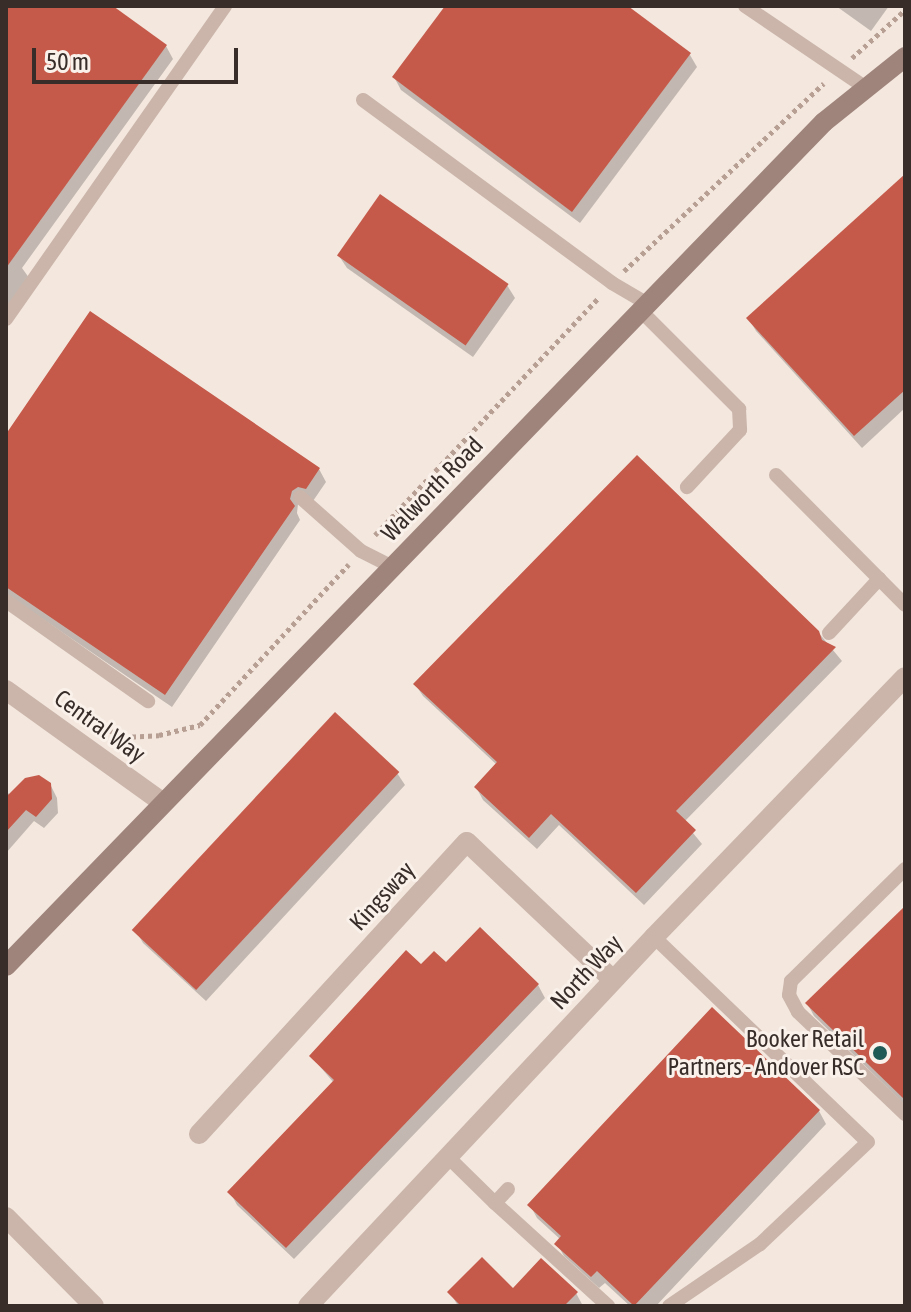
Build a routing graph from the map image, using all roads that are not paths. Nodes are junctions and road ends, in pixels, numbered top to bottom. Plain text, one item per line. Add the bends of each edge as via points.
1 (225, 6) edge
2 (752, 8) edge
3 (905, 57) edge
4 (866, 88) junction
5 (363, 100) dead end
6 (645, 307) junction
7 (6, 319) edge
8 (776, 475) dead end
9 (687, 487) dead end
10 (300, 497) dead end
11 (393, 567) junction
12 (879, 579) junction
13 (6, 601) edge
14 (905, 605) edge
15 (829, 633) dead end
16 (905, 677) edge
17 (6, 690) edge
18 (148, 701) dead end
19 (163, 803) junction
20 (905, 869) edge
21 (654, 937) junction
22 (6, 966) edge
23 (613, 980) junction
24 (905, 1114) edge
25 (199, 1134) dead end
26 (448, 1157) junction
27 (508, 1189) dead end
28 (495, 1203) junction
29 (6, 1217) edge
30 (94, 1306) edge
31 (308, 1306) edge
32 (608, 1306) edge
33 (669, 1306) edge

1 - 7 lane
2 - 4 lane
3 - 4 street, Walworth Road
4 - 6 street, Walworth Road via 824,122
5 - 6 lane
6 - 9 lane via 739,409 740,430
6 - 11 street, Walworth Road
8 - 12 lane
10 - 11 lane via 361,551
11 - 19 street, Walworth Road
12 - 14 lane
12 - 15 lane
13 - 18 lane
16 - 21 street, North Way
17 - 19 street, Central Way
19 - 22 street, Walworth Road
20 - 24 lane via 791,981 789,995 798,1012
21 - 23 street, North Way
21 - 33 lane via 868,1142 760,1244
23 - 25 street, Kingsway via 467,842
23 - 26 street, North Way
26 - 28 lane
26 - 31 street, North Way
27 - 28 lane
28 - 32 lane
29 - 30 street

